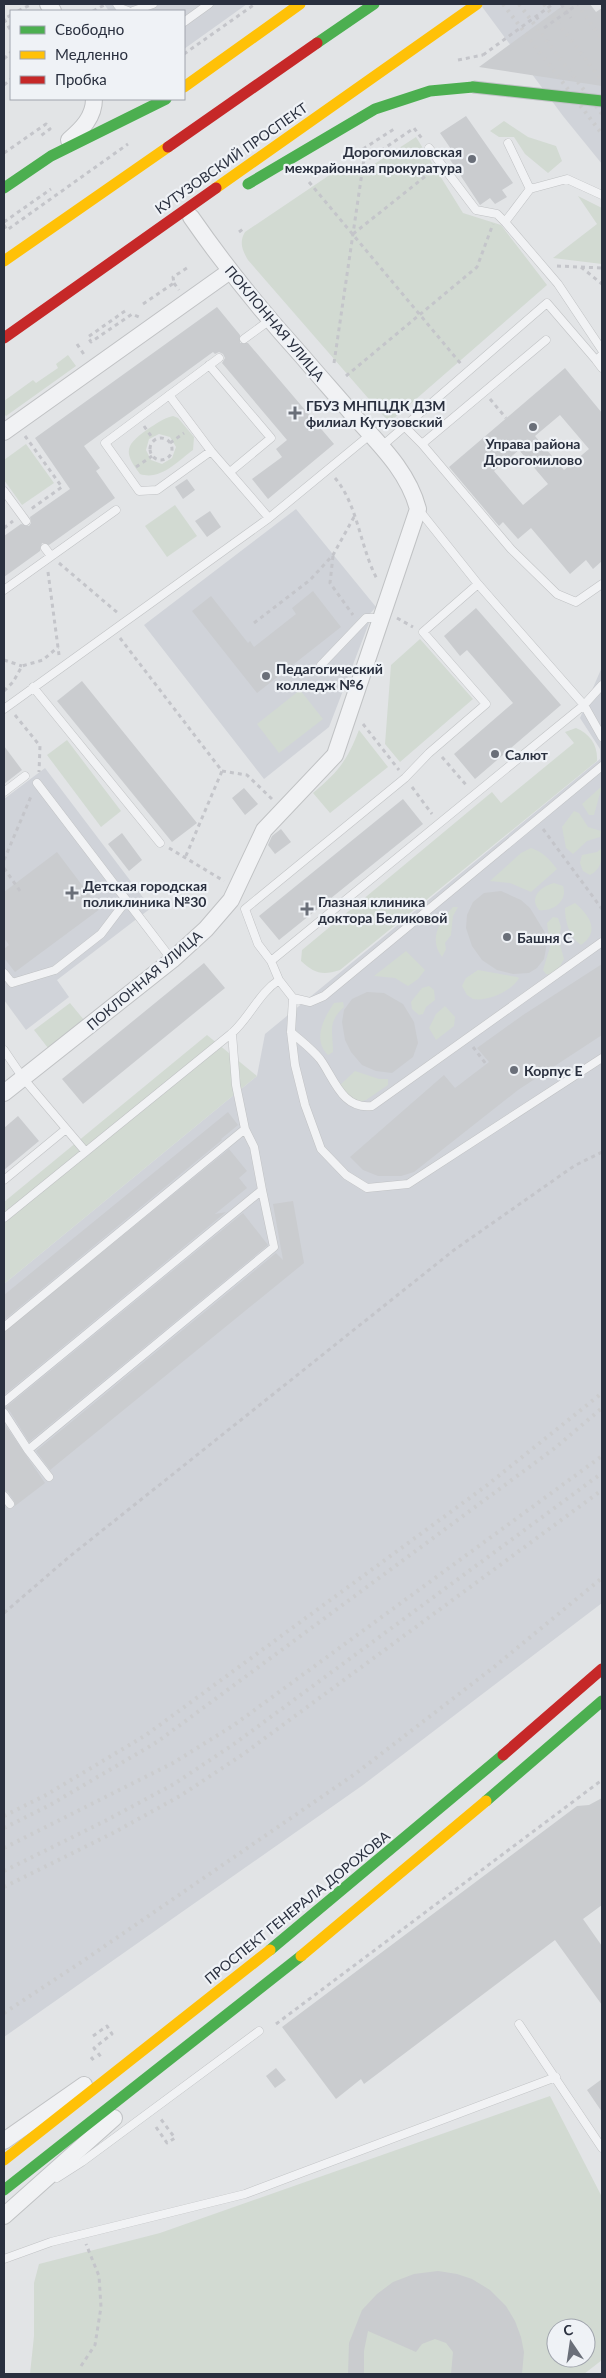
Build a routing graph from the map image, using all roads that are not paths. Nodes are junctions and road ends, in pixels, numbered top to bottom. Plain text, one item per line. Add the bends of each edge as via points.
1 (152, 4) edge
2 (209, 4) edge
3 (300, 4) edge
4 (374, 4) edge
5 (477, 4) edge
6 (136, 10) edge
7 (185, 21) edge
8 (185, 86) edge
9 (94, 100) edge
10 (164, 100) edge
11 (602, 102) edge
12 (508, 143) dead end
13 (428, 148) dead end
14 (51, 156) junction
15 (4, 188) edge
16 (241, 188) dead end
17 (530, 189) junction
18 (602, 195) edge
19 (216, 202) dead end
20 (191, 217) junction
21 (505, 222) junction
22 (4, 261) edge
23 (230, 271) junction
24 (92, 274) junction
25 (270, 320) junction
26 (4, 338) edge
27 (244, 339) dead end
28 (546, 340) dead end
29 (602, 350) edge
30 (218, 358) dead end
31 (599, 358) edge
32 (209, 365) junction
33 (602, 368) edge
34 (169, 395) junction
35 (405, 427) junction
36 (4, 432) edge
37 (377, 440) junction
38 (422, 444) junction
39 (211, 451) junction
40 (230, 472) junction
41 (4, 490) edge
42 (418, 509) junction
43 (116, 510) dead end
44 (24, 518) road end
45 (269, 518) junction
46 (45, 548) dead end
47 (49, 558) junction
48 (478, 584) junction
49 (602, 584) edge
50 (4, 590) edge
51 (383, 609) junction
52 (320, 665) dead end
53 (33, 687) junction
54 (601, 687) edge
55 (584, 705) junction
56 (4, 708) edge
57 (602, 737) edge
58 (602, 766) edge
59 (25, 776) dead end
60 (37, 783) dead end
61 (4, 792) edge
62 (160, 843) road end
63 (126, 901) junction
64 (602, 942) edge
65 (172, 960) junction
66 (271, 961) junction
67 (4, 972) edge
68 (279, 980) junction
69 (293, 998) junction
70 (291, 1032) junction
71 (232, 1033) junction
72 (4, 1050) edge
73 (602, 1058) edge
74 (23, 1078) junction
75 (4, 1094) edge
76 (66, 1129) junction
77 (244, 1129) junction
78 (85, 1151) junction
79 (4, 1180) edge
80 (262, 1190) junction
81 (4, 1218) edge
82 (4, 1327) edge
83 (4, 1402) edge
84 (4, 1414) edge
85 (28, 1450) junction
86 (49, 1477) dead end
87 (4, 1496) edge
88 (10, 1504) dead end
89 (602, 1669) edge
90 (602, 1701) edge
91 (206, 2002) junction
92 (222, 2020) junction
93 (519, 2024) dead end
94 (259, 2031) dead end
95 (556, 2077) junction
96 (4, 2141) edge
97 (602, 2148) edge
98 (4, 2160) edge
99 (4, 2190) edge
100 (8, 2212) edge
101 (4, 2259) edge

1 - 6 lane
2 - 7 lane
3 - 8 main road
4 - 22 main road
5 - 24 main road, КУТУЗОВСКИЙ ПРОСПЕКТ
9 - 14 street via 92,114 82,129
10 - 14 main road
11 - 16 main road, bridge via 473,87 430,91 375,109
12 - 17 lane
13 - 21 lane via 476,210 497,214
14 - 15 main road
17 - 18 lane via 567,179
17 - 21 lane
19 - 20 main road
20 - 23 street, ПОКЛОННАЯ УЛИЦА
20 - 24 main road
21 - 29 lane via 558,284
23 - 25 street, ПОКЛОННАЯ УЛИЦА
23 - 36 street
24 - 26 main road, КУТУЗОВСКИЙ ПРОСПЕКТ
25 - 27 lane
25 - 37 street, ПОКЛОННАЯ УЛИЦА
28 - 38 lane
30 - 32 lane
31 - 33 lane
31 - 35 lane via 546,303
32 - 34 lane
32 - 40 lane via 271,438
34 - 39 lane
34 - 39 lane via 105,443 127,474 139,490 157,490
35 - 37 lane
35 - 38 lane
37 - 42 street, ПОКЛОННАЯ УЛИЦА via 403,475
37 - 45 lane
38 - 49 lane via 511,549 557,594 576,602
39 - 40 lane
40 - 45 lane
41 - 44 lane
42 - 48 lane
42 - 51 street, ПОКЛОННАЯ УЛИЦА
43 - 47 lane
45 - 53 lane
46 - 47 lane
47 - 50 lane
48 - 55 lane
48 - 66 lane via 423,632 486,704 405,778 244,910 258,944
51 - 52 lane via 366,618
51 - 65 street, ПОКЛОННАЯ УЛИЦА via 334,755 264,830 232,900
53 - 56 lane
53 - 62 lane
54 - 55 lane
55 - 57 lane
55 - 66 lane
58 - 69 lane via 324,996 310,1002
59 - 61 lane
60 - 63 lane
63 - 65 lane
63 - 67 lane via 101,934 54,970 12,983
64 - 70 lane via 372,1106 363,1108 342,1095 321,1060
65 - 74 street, ПОКЛОННАЯ УЛИЦА
66 - 68 lane
68 - 69 lane
68 - 71 lane
69 - 70 lane
70 - 73 lane via 305,1105 321,1149 346,1175 367,1188 408,1184
71 - 77 lane
71 - 78 lane
72 - 74 lane
74 - 75 street, ПОКЛОННАЯ УЛИЦА
74 - 76 lane
76 - 78 lane
76 - 79 lane
77 - 80 lane via 254,1147
77 - 82 lane
78 - 81 lane
80 - 83 lane
80 - 85 lane via 274,1247
84 - 85 lane
85 - 86 lane
87 - 88 lane
89 - 91 main road, ПРОСПЕКТ ГЕНЕРАЛА ДОРОХОВА via 496,1762
90 - 92 main road via 507,1785
91 - 96 street
91 - 98 main road, ПРОСПЕКТ ГЕНЕРАЛА ДОРОХОВА
92 - 99 main road
92 - 100 street
93 - 95 lane
94 - 100 lane via 82,2162
95 - 97 lane
95 - 101 lane via 245,2194 51,2242

